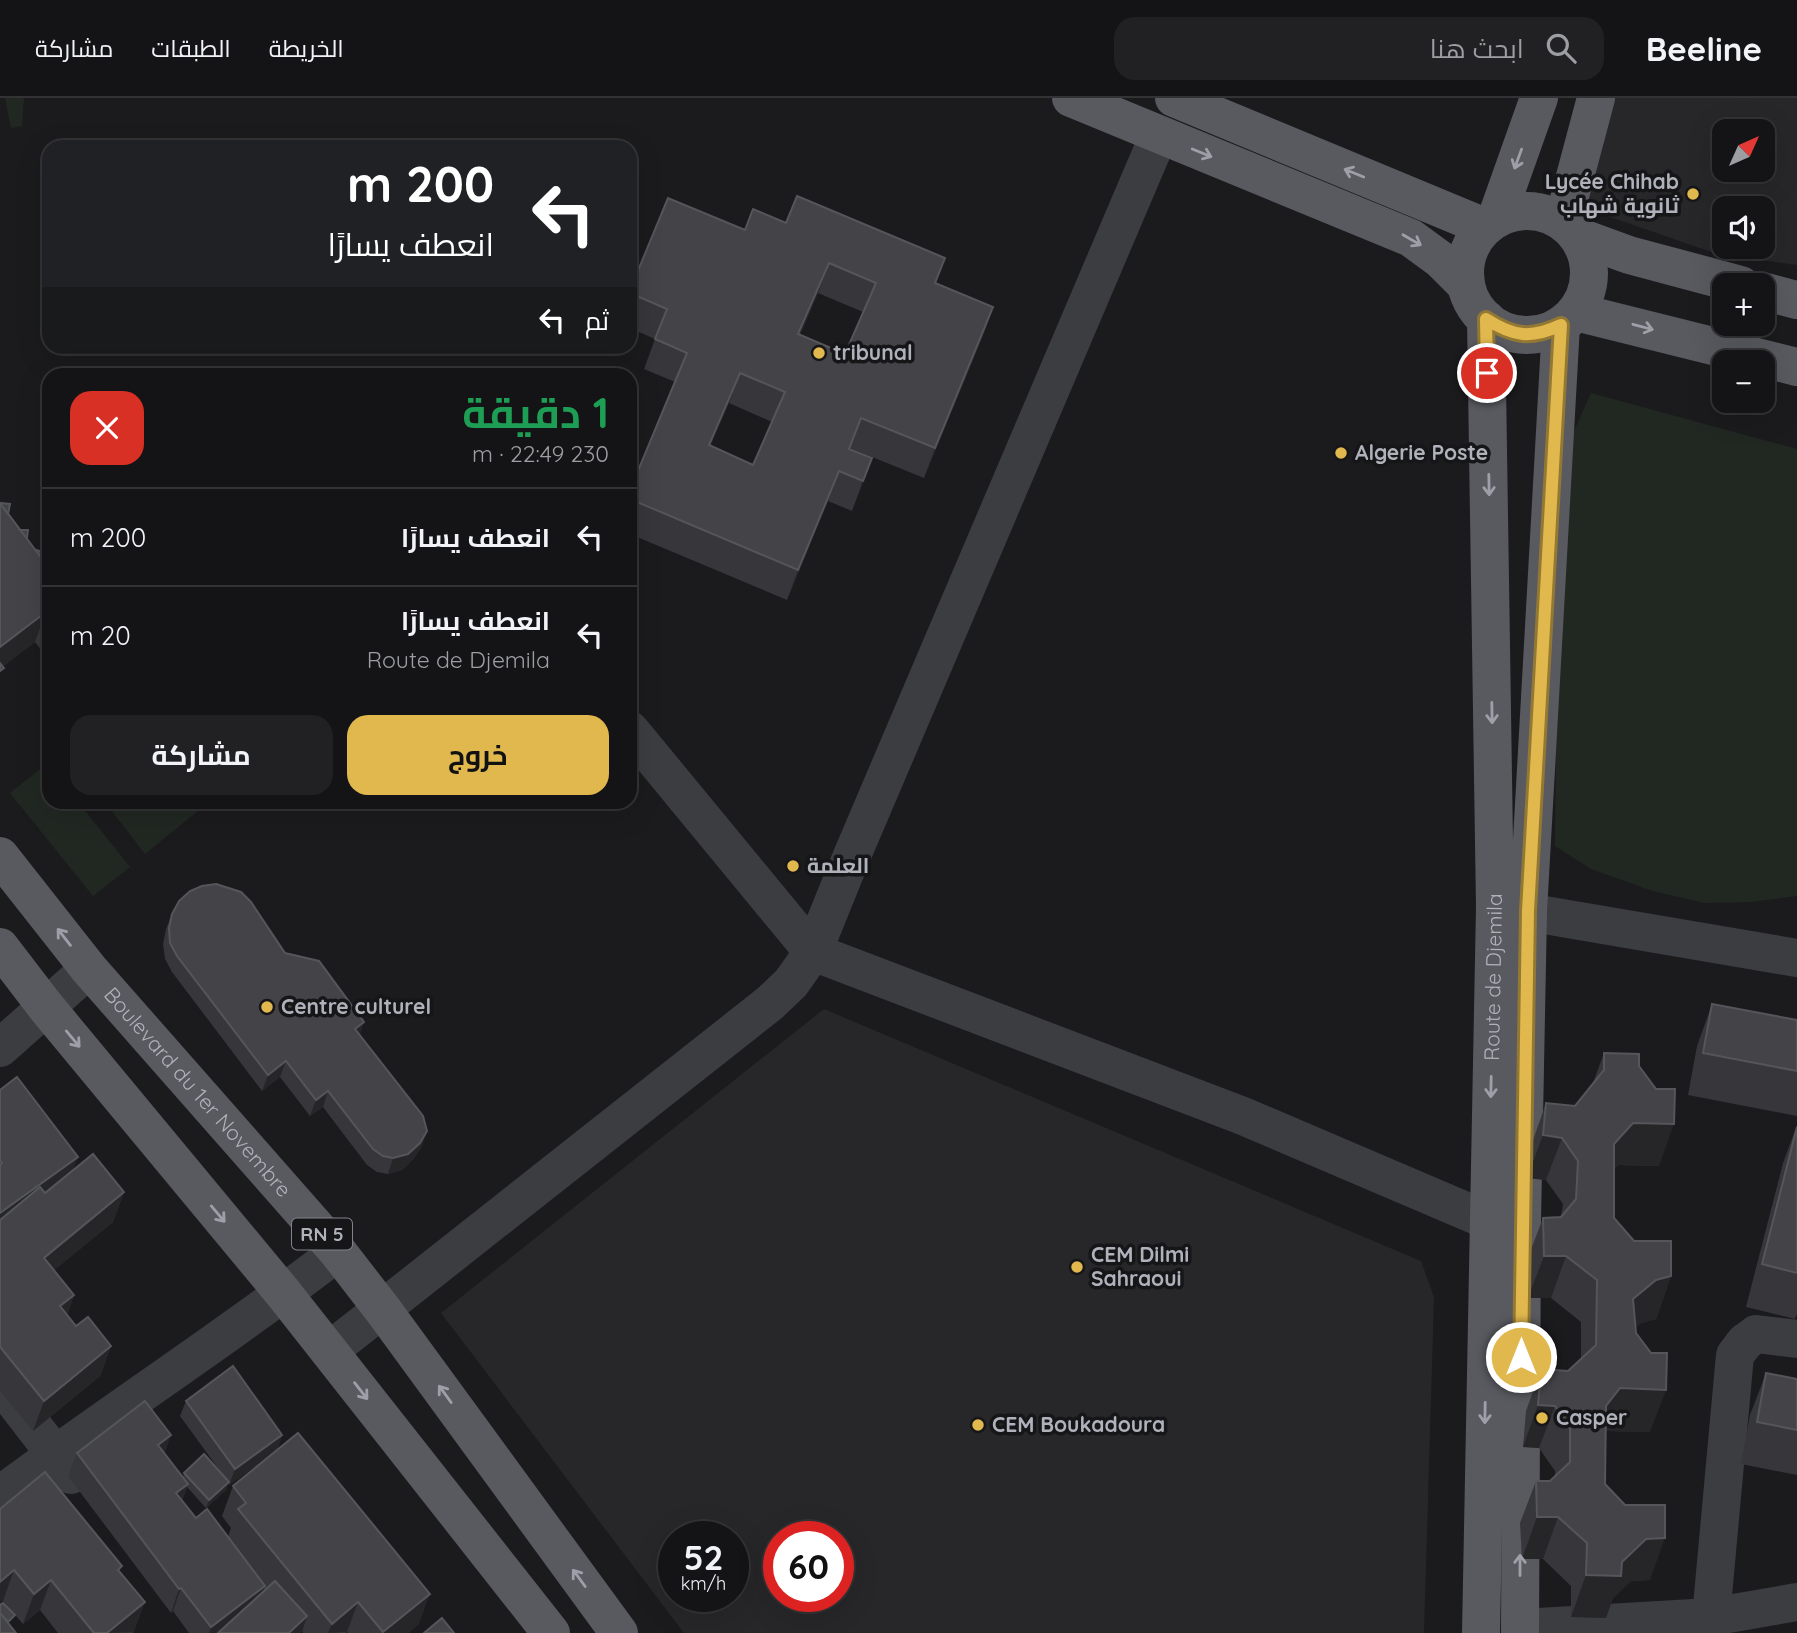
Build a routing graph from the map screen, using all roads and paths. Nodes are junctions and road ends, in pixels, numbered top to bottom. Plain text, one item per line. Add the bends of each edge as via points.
1 (1071, 98) edge
2 (1174, 98) edge
3 (1539, 98) edge
4 (1596, 98) edge
5 (1159, 135) junction
6 (1490, 223) junction
7 (1570, 229) junction
8 (1712, 277) edge
9 (1466, 285) junction
10 (1775, 294) edge
11 (1797, 300) edge
12 (1569, 318) junction
13 (1486, 319) junction
14 (1797, 368) edge
15 (637, 738) edge
16 (0, 856) edge
17 (1511, 909) junction
18 (0, 947) edge
19 (813, 952) junction
20 (1797, 958) edge
21 (89, 969) junction
22 (46, 1007) junction
23 (0, 1048) edge
24 (1505, 1221) junction
25 (338, 1252) junction
26 (284, 1294) junction
27 (383, 1310) junction
28 (1797, 1339) edge
29 (329, 1351) junction
30 (0, 1383) edge
31 (55, 1454) junction
32 (0, 1495) edge
33 (95, 1506) edge
34 (1797, 1602) edge
35 (1711, 1617) junction
36 (1520, 1630) edge
37 (551, 1633) edge
38 (619, 1633) edge
39 (1481, 1633) edge

1 - 5 main road
6 -> 2 main road
3 -> 6 main road
4 - 7 main road
5 -> 9 main road via 1411,238
5 - 19 street
6 - 7 main road via 1523,210 1544,213
6 - 9 main road via 1472,244 1465,264
7 - 8 main road via 1629,255
7 - 12 main road via 1586,254 1589,274 1586,294
9 - 13 main road via 1473,304
10 - 11 main road
12 - 13 main road via 1543,333 1523,335
12 -> 14 main road
12 - 17 main road, Route de Djemila
13 -> 17 main road, Route de Djemila
15 - 19 street
21 -> 16 main road, Boulevard du 1er Novembre / RN 5
17 - 20 street
17 - 24 main road, Route de Djemila
18 - 22 main road
19 - 24 street
19 - 27 street via 791,983 769,1003
21 - 22 street
21 - 25 main road, Boulevard du 1er Novembre / RN 5
22 - 23 street
22 -> 26 main road
36 -> 24 main road, Route de Djemila
24 -> 39 main road, Route de Djemila
25 - 26 street
25 - 27 main road, Boulevard du 1er Novembre / RN 5
26 - 29 main road
26 - 31 street
27 - 29 street
38 -> 27 main road, Boulevard du 1er Novembre / RN 5
28 - 35 street via 1756,1334 1735,1354
29 -> 37 main road
30 - 31 street
31 - 32 street
31 - 33 street
34 - 35 street
35 - 36 street

